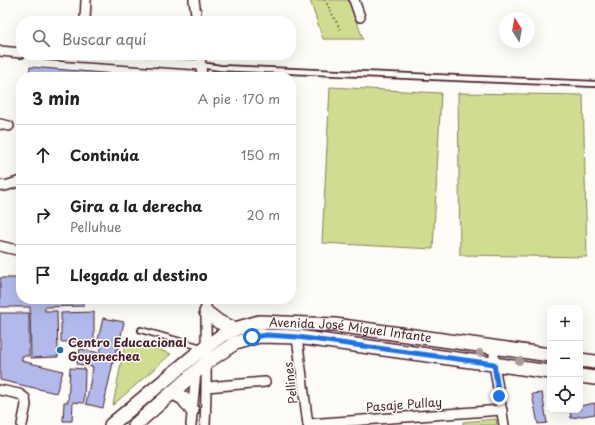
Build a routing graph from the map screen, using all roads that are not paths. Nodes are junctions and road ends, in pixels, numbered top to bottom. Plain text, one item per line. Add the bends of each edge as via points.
1 (86, 0) edge
2 (194, 0) edge
3 (354, 0) edge
4 (85, 16) edge
5 (196, 16) edge
6 (360, 17) dead end
7 (0, 52) edge
8 (16, 53) edge
9 (136, 60) edge
10 (200, 60) edge
11 (201, 65) junction
12 (202, 72) edge
13 (595, 84) edge
14 (16, 183) edge
15 (0, 185) edge
16 (0, 246) edge
17 (16, 250) edge
18 (206, 304) edge
19 (206, 312) junction
20 (235, 329) junction
21 (141, 330) dead end
22 (297, 337) junction
23 (494, 346) junction
24 (205, 348) junction
25 (547, 355) edge
26 (583, 360) edge
27 (207, 362) junction
28 (595, 362) edge
29 (494, 364) junction
30 (547, 372) edge
31 (195, 373) junction
32 (583, 376) edge
33 (595, 378) edge
34 (265, 382) dead end
35 (207, 388) junction
36 (0, 390) edge
37 (173, 393) junction
38 (192, 410) junction
39 (502, 410) junction
40 (22, 425) edge
41 (111, 425) edge
42 (134, 425) edge
43 (191, 425) edge
44 (205, 425) edge
45 (308, 425) edge
46 (504, 425) edge

1 - 4 street
2 - 5 street
3 - 6 street
7 - 8 street
9 - 11 street
10 - 11 street
11 - 12 street
11 - 13 lane
14 - 15 street
16 - 17 street
18 - 19 street
19 - 20 main road via 219,322
19 - 24 street
20 - 23 main road, Avenida José Miguel Infante via 259,322 313,323
20 - 24 main road, Avenida José Miguel Infante
21 - 24 lane
22 - 27 main road, Avenida José Miguel Infante via 267,335 245,339
22 - 29 main road, Avenida José Miguel Infante
22 - 45 street, Pellines
23 - 25 main road, Avenida José Miguel Infante
23 - 29 street
24 - 27 street
24 - 31 street
24 - 41 main road, Avenida José Miguel Infante
26 - 28 main road
27 - 31 main road, Avenida José Miguel Infante
27 - 35 street
29 - 30 main road, Avenida José Miguel Infante
29 - 39 street
31 - 37 main road, Avenida José Miguel Infante
31 - 38 street
32 - 33 main road
34 - 35 street
35 - 44 street
36 - 40 street via 25,398
37 - 38 main road via 183,398
37 - 42 main road, Avenida José Miguel Infante
38 - 43 street
39 - 45 street, Pasaje Pullay
39 - 46 street

